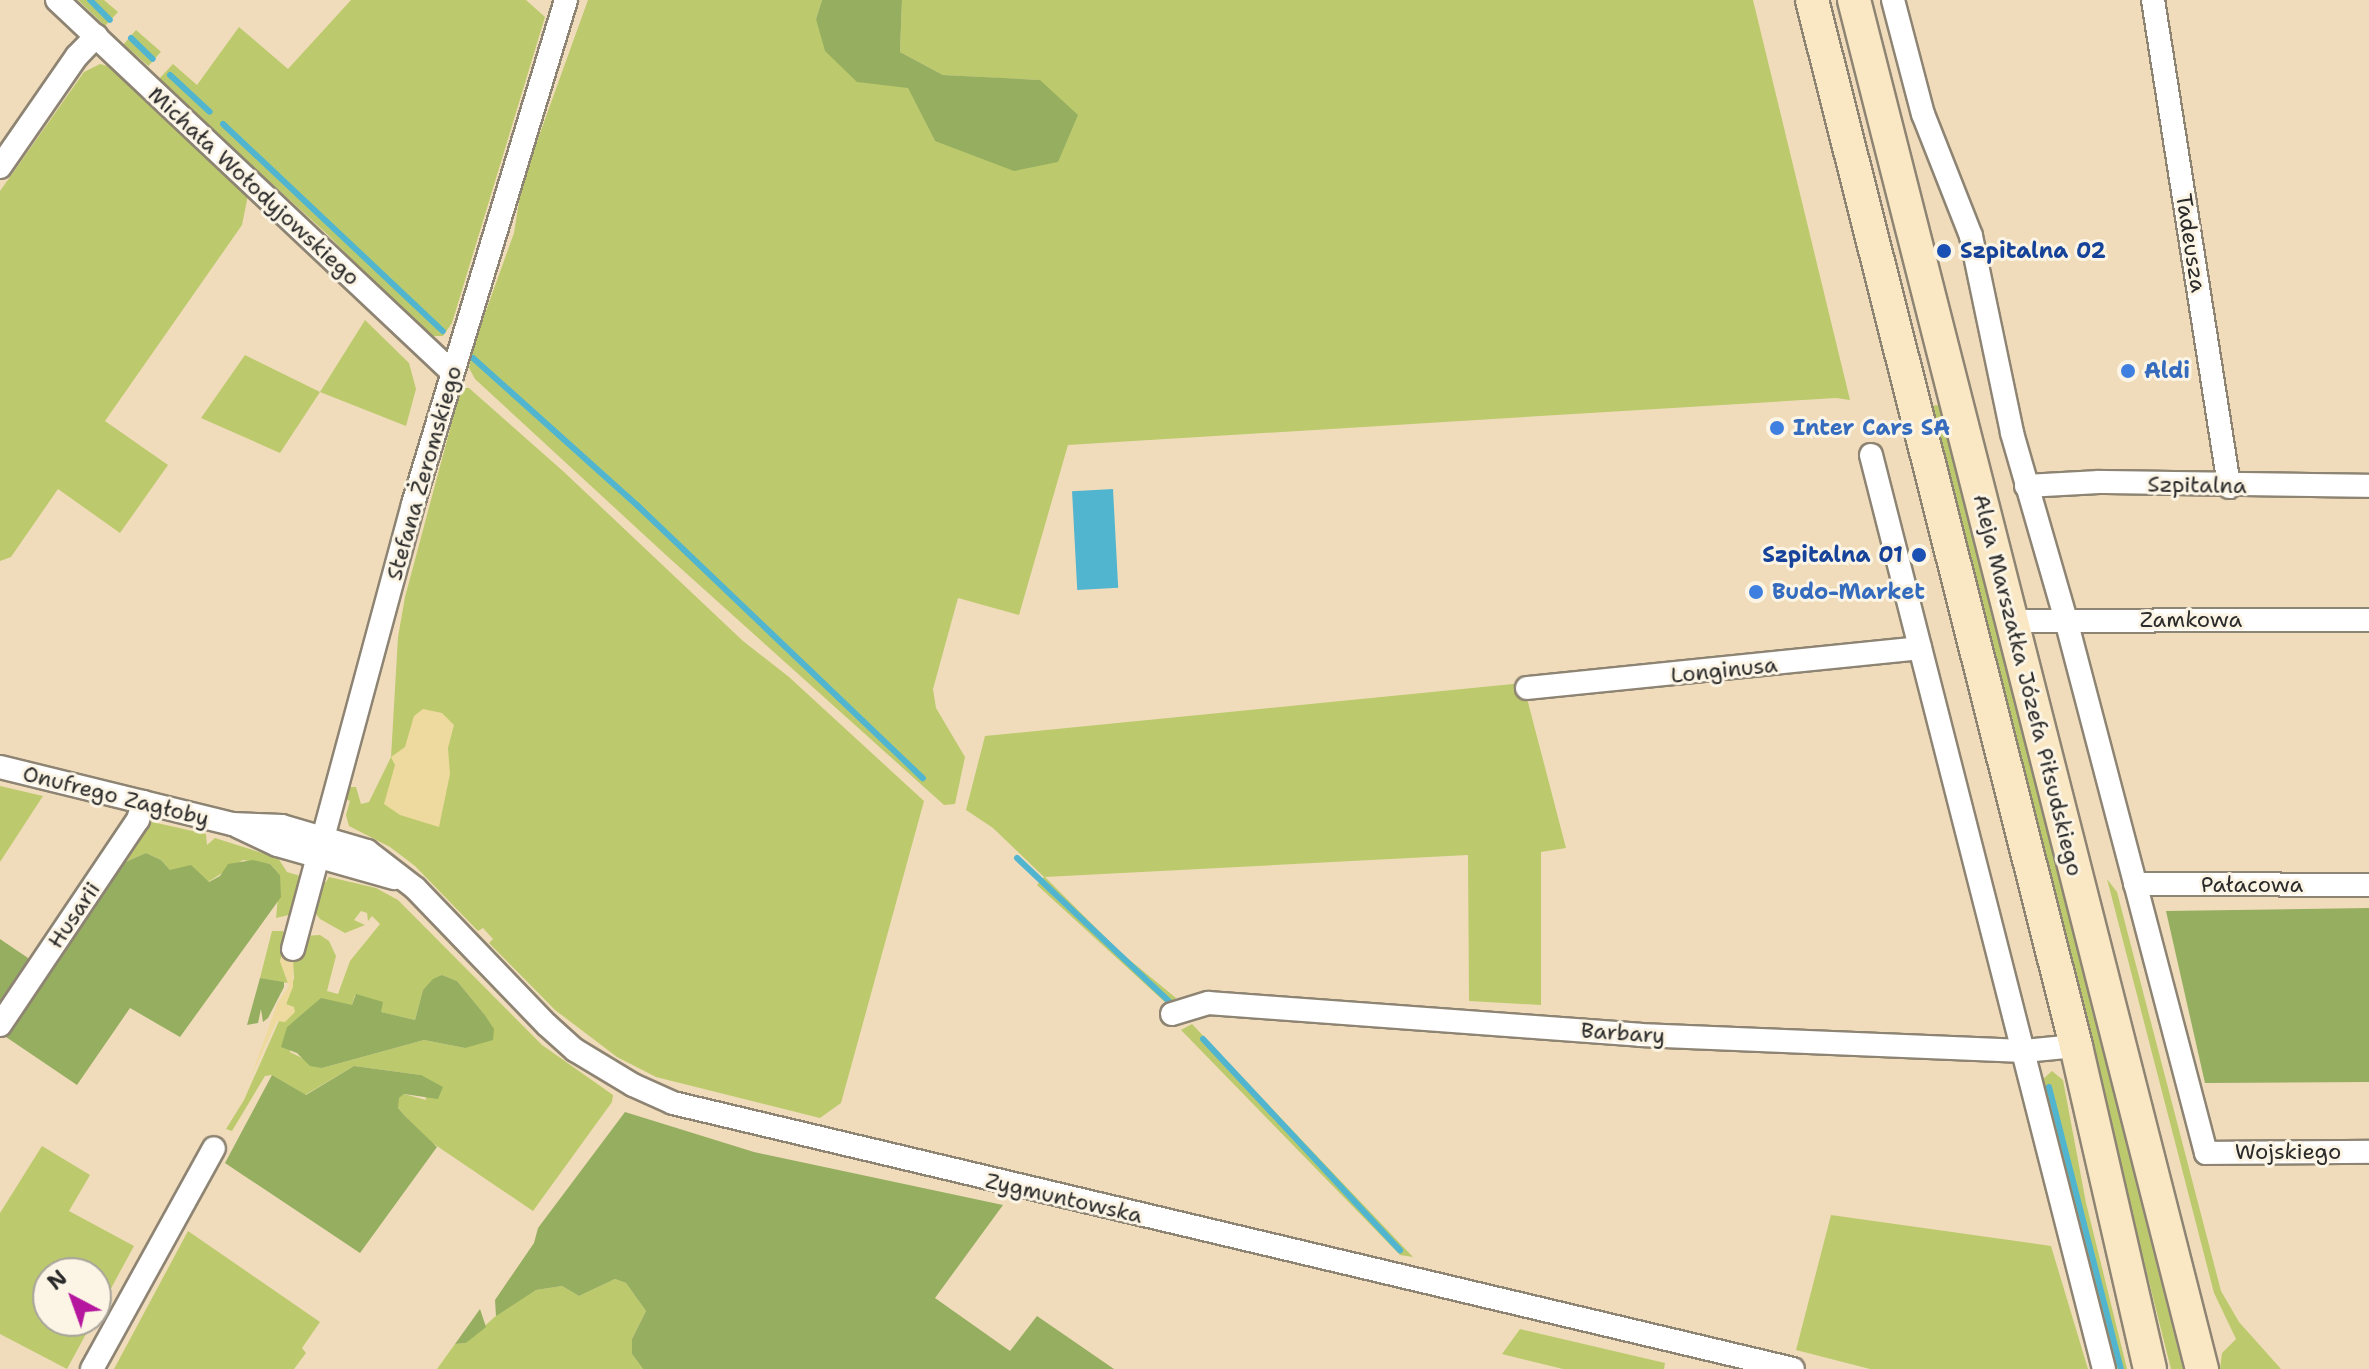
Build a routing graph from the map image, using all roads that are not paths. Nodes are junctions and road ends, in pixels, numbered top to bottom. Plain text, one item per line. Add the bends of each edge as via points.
1 (57, 0) edge
2 (566, 0) edge
3 (1812, 0) edge
4 (1854, 0) edge
5 (1893, 0) edge
6 (2153, 0) edge
7 (96, 36) junction
8 (0, 167) edge
9 (451, 371) junction
10 (1871, 455) dead end
11 (2026, 486) junction
12 (2369, 486) edge
13 (2229, 487) junction
14 (2066, 620) junction
15 (2369, 620) edge
16 (2012, 621) junction
17 (1920, 648) junction
18 (1527, 688) dead end
19 (0, 767) edge
20 (143, 802) junction
21 (321, 846) junction
22 (2135, 884) junction
23 (2369, 885) edge
24 (293, 949) dead end
25 (1172, 1014) dead end
26 (0, 1025) edge
27 (2076, 1046) junction
28 (2024, 1051) junction
29 (214, 1148) dead end
30 (2369, 1152) edge
31 (92, 1369) edge
32 (1793, 1369) edge
33 (2104, 1369) edge
34 (2150, 1369) edge
35 (2202, 1369) edge

1 - 7 street, Michała Wołodyjowskiego
2 - 9 street, Stefana Żeromskiego
3 - 27 main road, Aleja Marszałka Józefa Piłsudskiego
4 - 16 main road, Aleja Marszałka Józefa Piłsudskiego
5 - 11 street via 1918,101 1971,236
6 - 13 street, Tadeusza
7 - 8 street
7 - 9 street, Michała Wołodyjowskiego
9 - 21 street, Stefana Żeromskiego
10 - 17 street
11 - 13 street, Szpitalna via 2099,482
11 - 14 street
12 - 13 street, Szpitalna
14 - 15 street, Zamkowa
14 - 16 street, Zamkowa
14 - 22 street
16 - 35 main road, Aleja Marszałka Józefa Piłsudskiego
17 - 18 street, Longinusa
17 - 28 street
19 - 20 street, Onufrego Zagłoby
20 - 21 street, Onufrego Zagłoby via 232,824 274,825
20 - 26 street, Husarii via 138,820
21 - 24 street, Stefana Żeromskiego
21 - 32 street, Zygmuntowska via 367,851 409,884 575,1050 673,1103
22 - 23 street, Pałacowa
22 - 30 street, Wojskiego via 2206,1153
25 - 28 street, Barbary via 1208,1003 1640,1035
27 - 28 street, Barbary
27 - 34 main road, Aleja Marszałka Józefa Piłsudskiego
28 - 33 street
29 - 31 street

